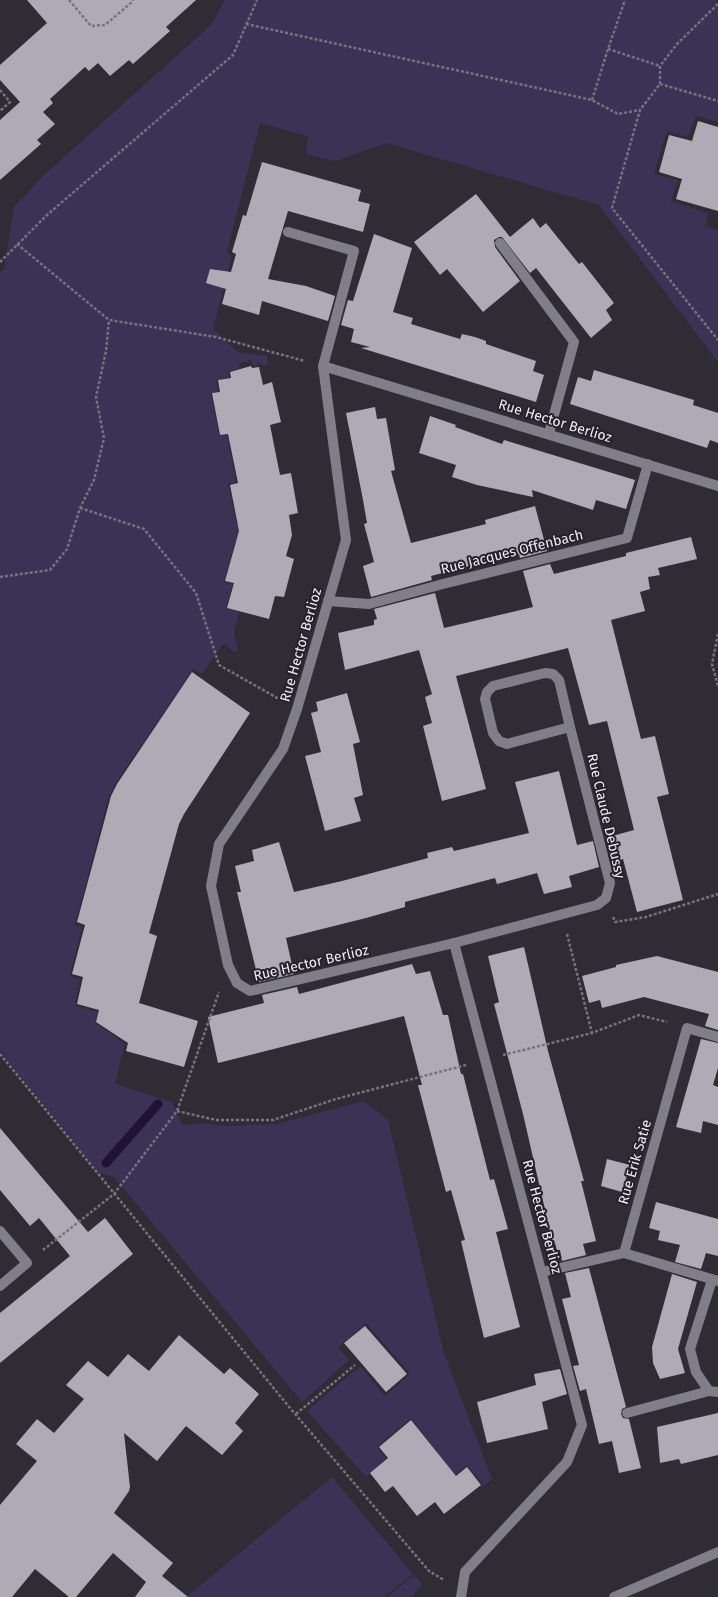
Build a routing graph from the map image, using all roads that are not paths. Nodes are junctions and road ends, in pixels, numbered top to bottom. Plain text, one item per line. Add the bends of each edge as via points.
1 (288, 232) dead end
2 (500, 243) dead end
3 (323, 366) junction
4 (549, 433) junction
5 (648, 464) junction
6 (718, 486) edge
7 (328, 601) junction
8 (570, 727) junction
9 (454, 943) junction
10 (718, 1037) edge
11 (0, 1231) edge
12 (624, 1254) junction
13 (542, 1272) junction
14 (715, 1280) edge
15 (0, 1286) edge
16 (714, 1392) edge
17 (627, 1412) dead end
18 (718, 1552) edge
19 (462, 1594) edge
20 (614, 1597) edge

1 - 3 street via 354,252
2 - 4 street via 574,342
3 - 4 street, Rue Hector Berlioz
3 - 7 street, Rue Hector Berlioz via 346,540
4 - 5 street, Rue Hector Berlioz
5 - 6 street, Rue Hector Berlioz
5 - 7 street, Rue Jacques Offenbach via 627,538 368,604
7 - 9 street, Rue Hector Berlioz via 283,749 219,844 211,886 228,965 237,983 250,992
8 - 8 street, Rue Claude Debussy via 507,744 499,741 493,733 485,699 487,692 493,686 545,673 553,674 559,680
8 - 9 street, Rue Claude Debussy via 610,883 606,898 597,905
9 - 13 street, Rue Hector Berlioz
10 - 12 street, Rue Erik Satie via 687,1028
11 - 15 street via 26,1263
12 - 13 street
12 - 14 street
13 - 19 street, Rue Hector Berlioz via 582,1425 567,1462 465,1572
14 - 16 street via 690,1349 696,1372
16 - 17 street
18 - 20 street

